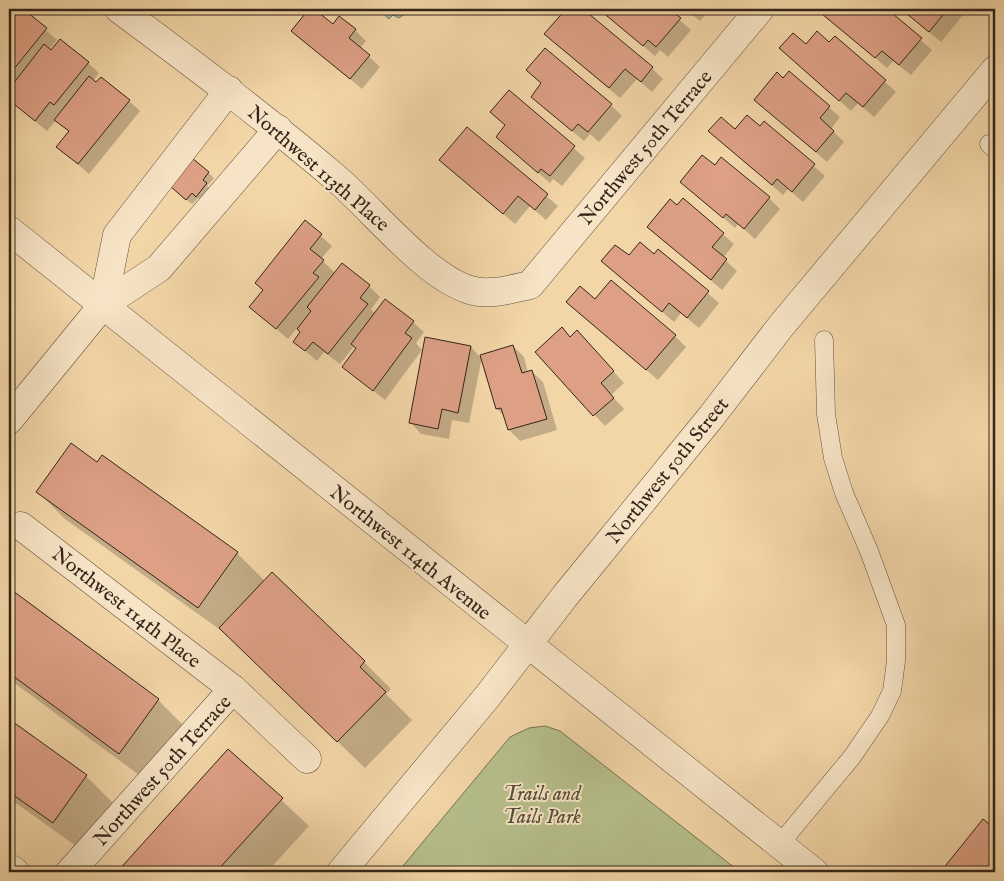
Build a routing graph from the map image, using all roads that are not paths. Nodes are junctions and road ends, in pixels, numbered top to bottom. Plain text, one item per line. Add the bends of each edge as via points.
1 (119, 9) edge
2 (760, 9) edge
3 (995, 70) edge
4 (229, 90) junction
5 (278, 129) junction
6 (9, 230) edge
7 (530, 285) joint
8 (103, 305) junction
9 (824, 340) dead end
10 (9, 420) edge
11 (21, 526) dead end
12 (527, 644) junction
13 (233, 689) junction
14 (307, 759) dead end
15 (779, 845) junction
16 (9, 868) edge
17 (15, 872) edge
18 (70, 872) edge
19 (341, 872) edge
20 (814, 872) edge

1 - 4 street, Northwest 113th Place
2 - 7 street, Northwest 50th Terrace
3 - 12 street, Northwest 50th Street via 781,326
4 - 5 street, Northwest 113th Place
4 - 8 street via 117,235
5 - 7 street, Northwest 113th Place via 339,180 434,271 471,290 501,292
5 - 8 street via 159,268
6 - 8 street, Northwest 114th Avenue
8 - 10 street
8 - 12 street, Northwest 114th Avenue
9 - 15 lane via 826,414 833,458 896,625 896,660 892,691 880,716 852,757
11 - 13 street, Northwest 114th Place
12 - 15 street, Northwest 114th Avenue
12 - 19 street, Northwest 50th Street
13 - 14 street, Northwest 114th Place
13 - 18 street, Northwest 50th Terrace
15 - 20 street, Northwest 114th Avenue
16 - 17 street

